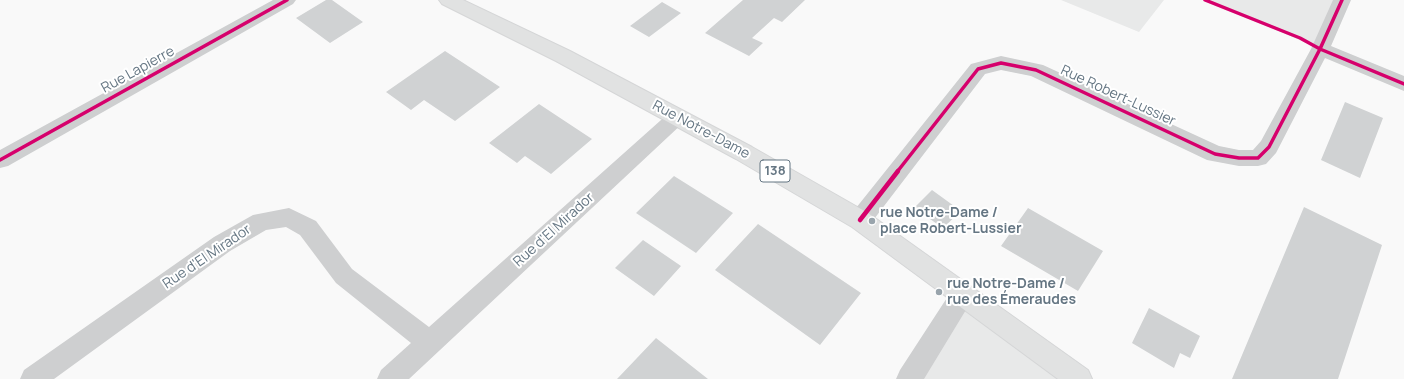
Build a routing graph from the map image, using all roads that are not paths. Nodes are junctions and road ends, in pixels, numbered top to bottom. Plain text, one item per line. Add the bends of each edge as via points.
1 (287, 0) edge
2 (448, 0) edge
3 (1342, 0) edge
4 (1320, 49) junction
5 (1404, 84) edge
6 (677, 117) junction
7 (0, 160) edge
8 (860, 220) junction
9 (963, 295) junction
10 (430, 343) junction
11 (33, 379) edge
12 (390, 379) edge
13 (909, 379) edge
14 (1079, 379) edge

1 - 7 street, Rue Lapierre
2 - 6 main road, Rue Notre-Dame / 138 via 563,56
3 - 4 street, Rue Robert-Lussier
4 - 5 street
4 - 8 street, Rue Robert-Lussier via 1269,147 1258,158 1215,154 1036,70 1001,63 978,69
6 - 8 main road, Rue Notre-Dame / 138
6 - 10 street, Rue d'El Mirador
8 - 9 main road, Rue Notre-Dame / 138
9 - 13 street
9 - 14 main road, Rue Notre-Dame / 138
10 - 11 street, Rue d'El Mirador via 344,276 308,228 288,217 261,222 222,244
10 - 12 street, Rue d'El Mirador

